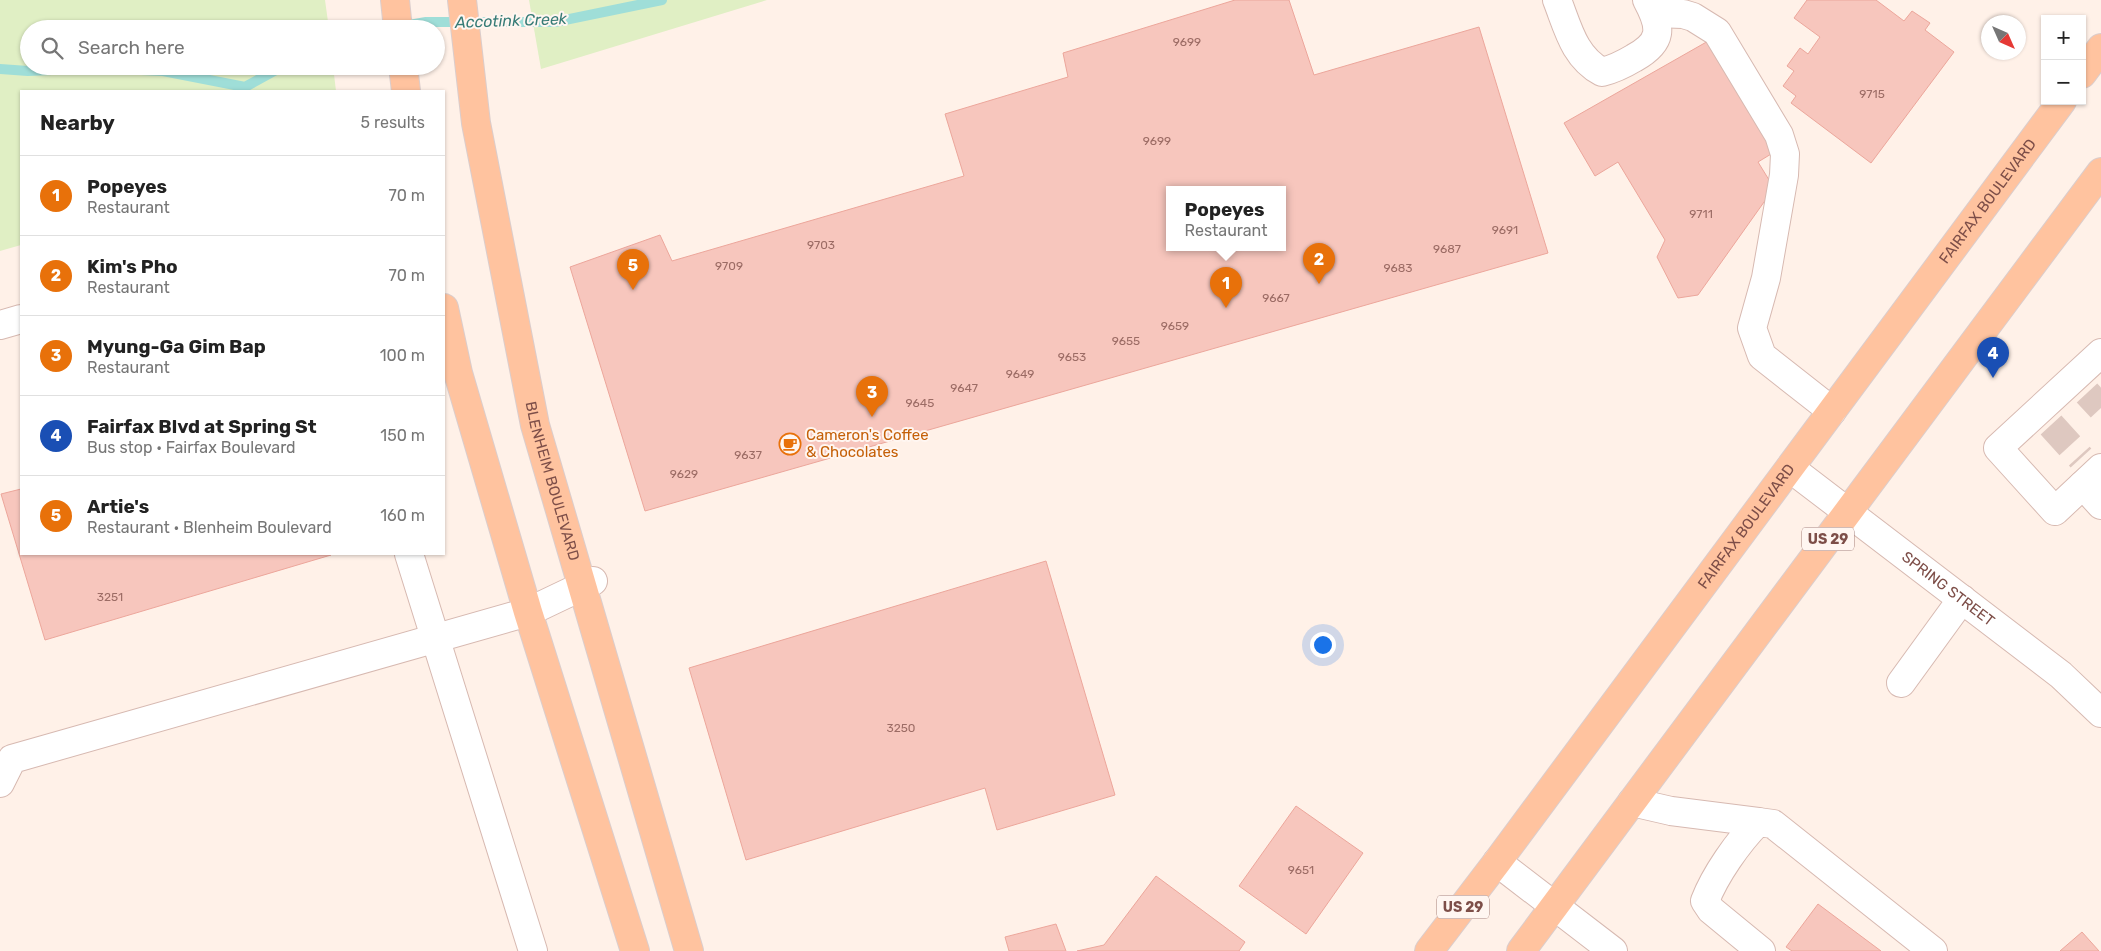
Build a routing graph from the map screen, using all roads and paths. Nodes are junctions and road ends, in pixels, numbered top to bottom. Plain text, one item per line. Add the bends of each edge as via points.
1 (395, 0) edge
2 (462, 0) edge
3 (1556, 0) edge
4 (1651, 7) edge
5 (397, 20) edge
6 (2101, 48) edge
7 (2086, 69) edge
8 (403, 75) edge
9 (406, 90) edge
10 (2059, 105) edge
11 (2101, 172) edge
12 (445, 313) edge
13 (20, 319) edge
14 (0, 324) edge
15 (2101, 353) edge
16 (1832, 411) junction
17 (1790, 468) junction
18 (2090, 471) edge
19 (2101, 505) edge
20 (1848, 512) junction
21 (409, 555) edge
22 (587, 584) junction
23 (1962, 599) junction
24 (528, 612) junction
25 (435, 638) junction
26 (1901, 683) dead end
27 (2101, 713) edge
28 (0, 782) edge
29 (1632, 802) junction
30 (1758, 822) junction
31 (1497, 862) junction
32 (1554, 906) junction
33 (1609, 950) edge
34 (533, 951) edge
35 (635, 951) edge
36 (689, 951) edge
37 (1429, 951) edge
38 (1521, 951) edge
39 (1761, 951) edge
40 (1932, 951) edge

1 - 5 main road
2 - 22 main road, BLENHEIM BOULEVARD via 476,123 535,425
3 - 4 street via 1580,54 1590,66 1602,72 1618,68 1655,44 1658,30
4 - 16 street via 1694,17 1717,32 1779,135 1785,154 1784,175 1766,278 1752,328 1762,356
6 - 7 main road
8 - 9 main road
10 - 16 main road, FAIRFAX BOULEVARD / US 29
11 - 20 main road, US 29
12 - 24 main road via 458,373
13 - 14 street
15 - 18 street via 2080,386 2044,418 1998,448 2055,511
16 - 17 main road, FAIRFAX BOULEVARD / US 29
17 - 20 street, SPRING STREET
17 - 31 main road, FAIRFAX BOULEVARD / US 29
18 - 19 street
20 - 23 street, SPRING STREET
20 - 29 main road, US 29
21 - 25 street
22 - 24 street
22 - 36 main road, BLENHEIM BOULEVARD
23 - 26 street
23 - 27 street, SPRING STREET via 2061,675
24 - 25 street
24 - 35 main road
25 - 28 street via 12,759
25 - 34 street
29 - 30 street via 1670,812
29 - 32 main road, US 29
30 - 39 street via 1746,834 1705,901 1711,910
30 - 40 street via 1773,824
31 - 32 street
31 - 37 main road, FAIRFAX BOULEVARD / US 29
32 - 33 street
32 - 38 main road, US 29

